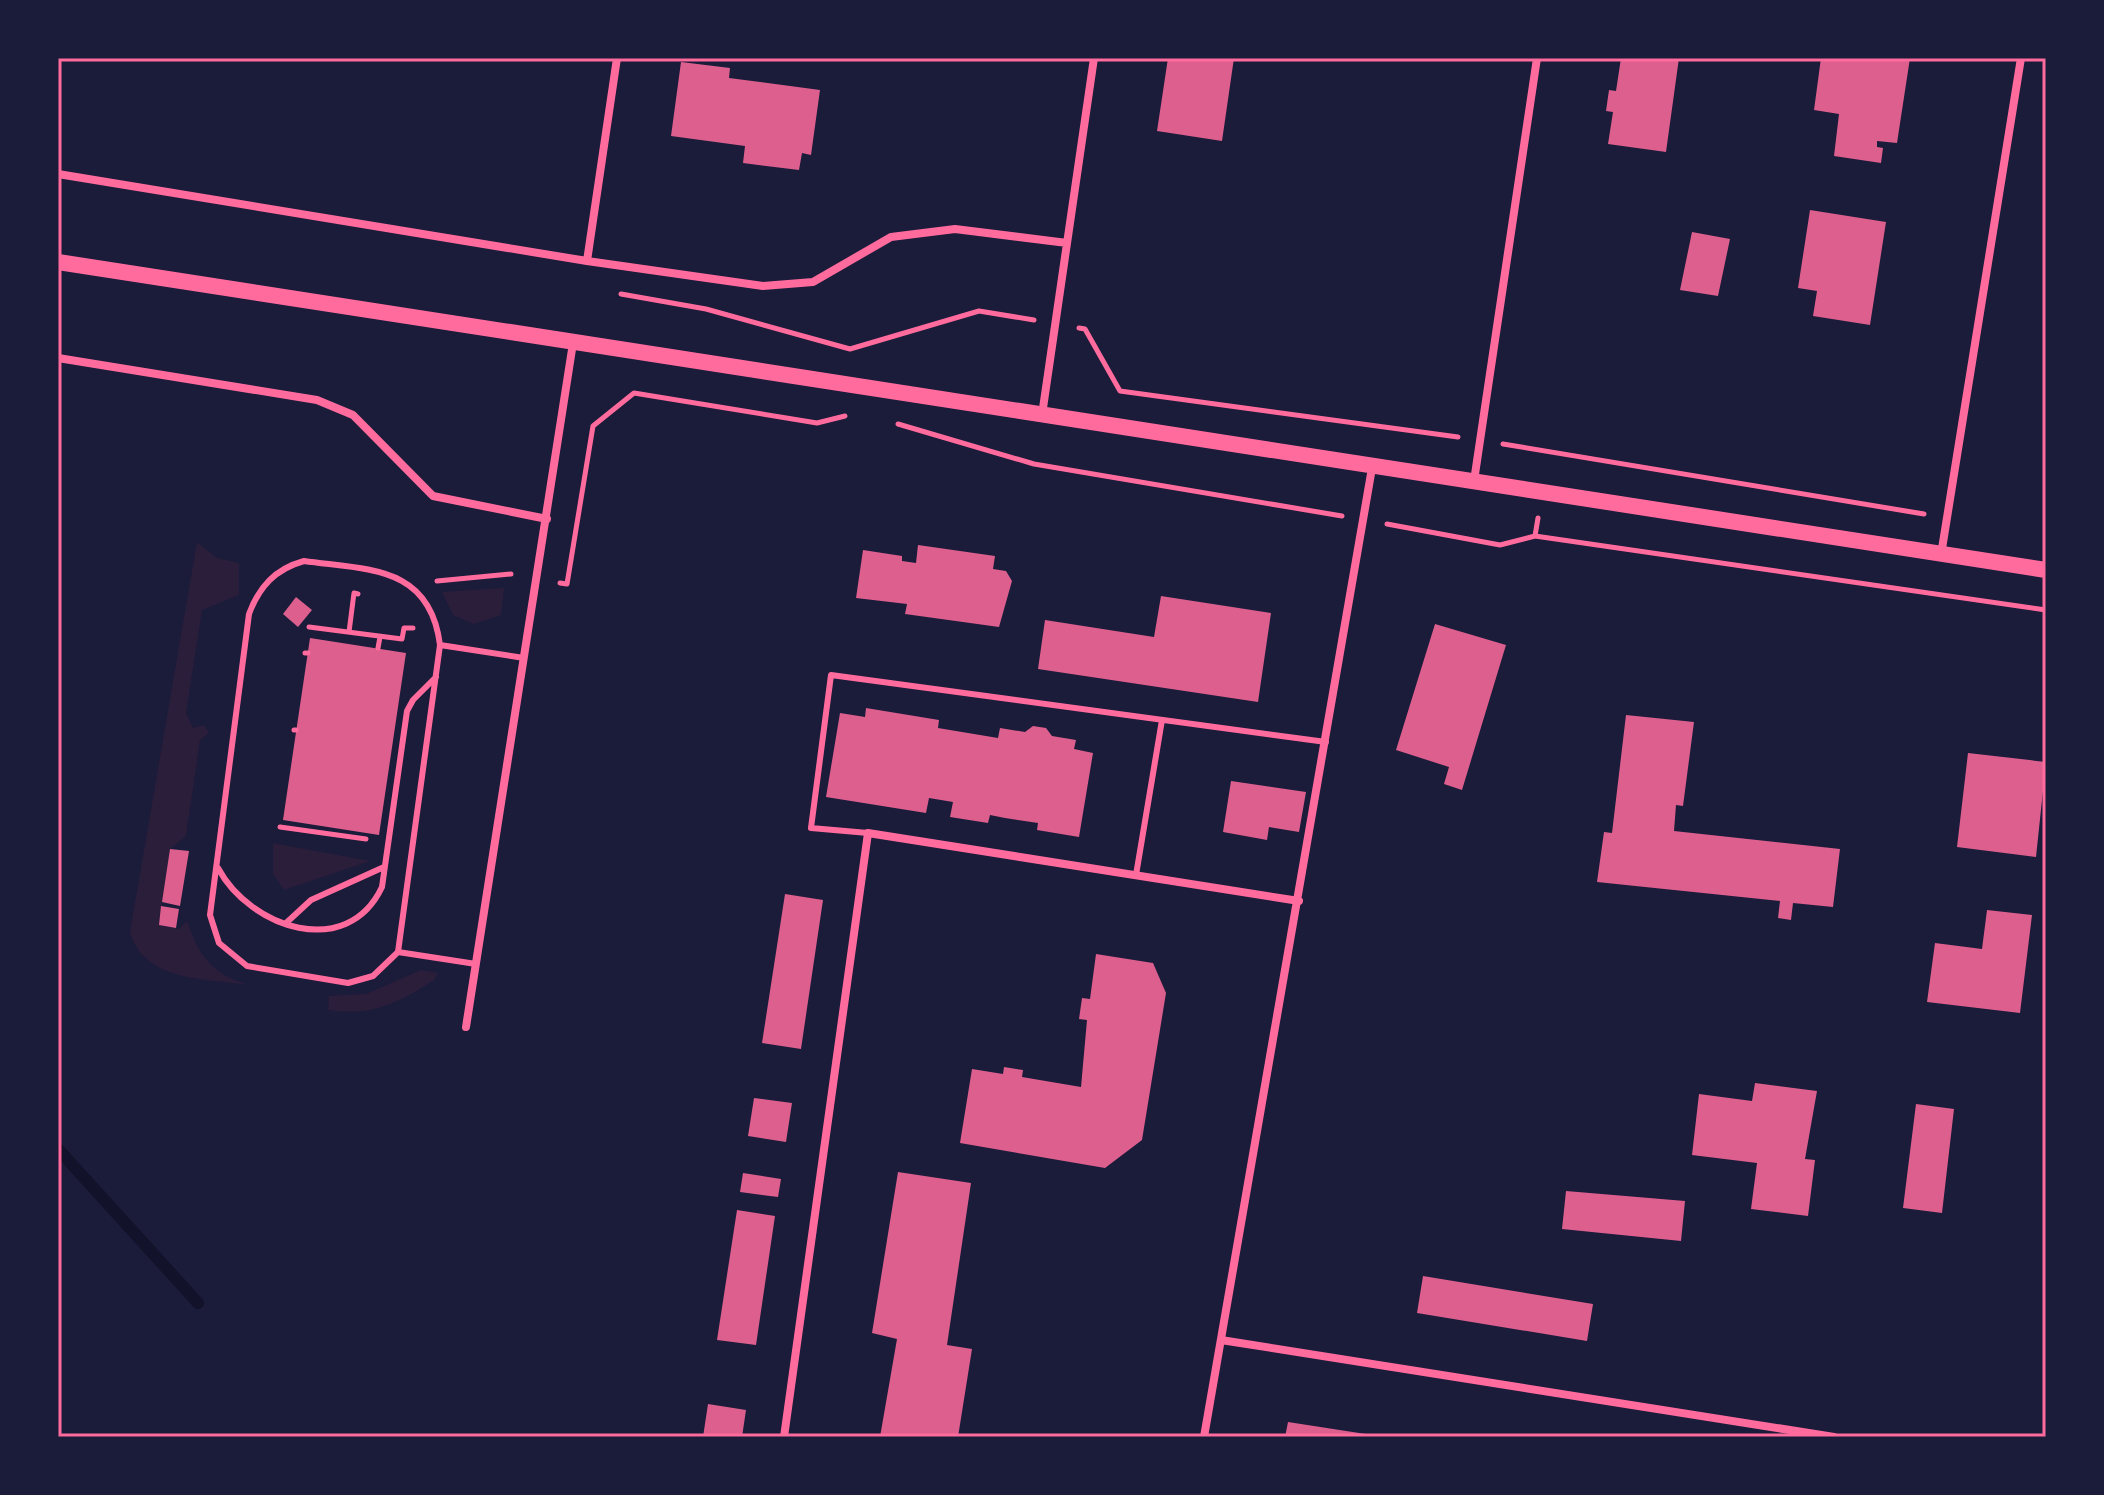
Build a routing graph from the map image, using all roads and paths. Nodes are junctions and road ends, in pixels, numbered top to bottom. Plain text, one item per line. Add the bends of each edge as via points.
1 (617, 58) edge
2 (1094, 58) edge
3 (1537, 58) edge
4 (2021, 58) edge
5 (58, 174) edge
6 (1067, 243) junction
7 (587, 261) junction
8 (58, 262) edge
9 (616, 294) dead end
10 (1056, 323) junction
11 (573, 343) junction
12 (58, 358) edge
13 (1041, 416) junction
14 (855, 417) dead end
15 (886, 421) dead end
16 (1480, 440) junction
17 (1372, 468) junction
18 (1474, 484) junction
19 (1948, 518) junction
20 (547, 519) junction
21 (1363, 520) junction
22 (1941, 556) junction
23 (2046, 570) edge
24 (537, 579) junction
25 (411, 585) junction
26 (354, 593) dead end
27 (2046, 610) edge
28 (438, 625) junction
29 (309, 627) dead end
30 (349, 632) junction
31 (380, 637) junction
32 (440, 645) junction
33 (378, 648) dead end
34 (524, 658) junction
35 (436, 677) junction
36 (1162, 720) junction
37 (1326, 742) junction
38 (280, 827) dead end
39 (868, 833) junction
40 (388, 842) junction
41 (384, 867) junction
42 (217, 868) junction
43 (1136, 875) junction
44 (1299, 901) junction
45 (285, 924) junction
46 (398, 952) junction
47 (476, 964) junction
48 (466, 1027) dead end
49 (1221, 1340) junction
50 (784, 1437) edge
51 (1204, 1437) edge
52 (1834, 1437) edge

1 - 7 street
2 - 6 street
3 - 16 street
4 - 19 street
5 - 7 street
6 - 7 street via 955,229 891,237 813,282 763,286
6 - 10 street
8 - 11 main road
9 - 10 path via 706,309 850,349 979,311
10 - 13 street
10 - 16 path via 1085,329 1120,391
11 - 13 main road
11 - 20 street
12 - 20 street via 317,400 353,415 433,496
13 - 17 main road
14 - 24 path via 840,415 817,423 634,393 593,426 567,584
15 - 21 path via 1034,464
16 - 18 street
16 - 19 path
17 - 18 main road
17 - 21 street
18 - 22 main road
19 - 22 street
20 - 24 street
21 - 27 path via 1500,545 1535,536
21 - 37 street
22 - 23 main road
24 - 25 path via 511,574
24 - 34 street
25 - 28 lane
25 - 42 lane via 390,573 304,561 276,573 262,587 249,614
26 - 30 path
28 - 31 path via 404,628 402,639
28 - 32 lane
29 - 30 path
30 - 31 path
31 - 33 path
32 - 34 lane
32 - 35 lane
34 - 47 street
35 - 40 lane via 407,711
35 - 46 lane
36 - 37 lane
36 - 39 lane via 831,675 811,828
36 - 43 lane
37 - 44 street
38 - 40 path
39 - 43 street
39 - 50 street
40 - 41 lane
41 - 45 lane via 311,900
41 - 45 lane via 382,887 364,912 322,930
42 - 45 lane via 239,899
42 - 46 lane via 213,929 227,952 247,966 348,983 373,976
43 - 44 street
44 - 49 street
46 - 47 lane
47 - 48 street
49 - 51 street
49 - 52 street

